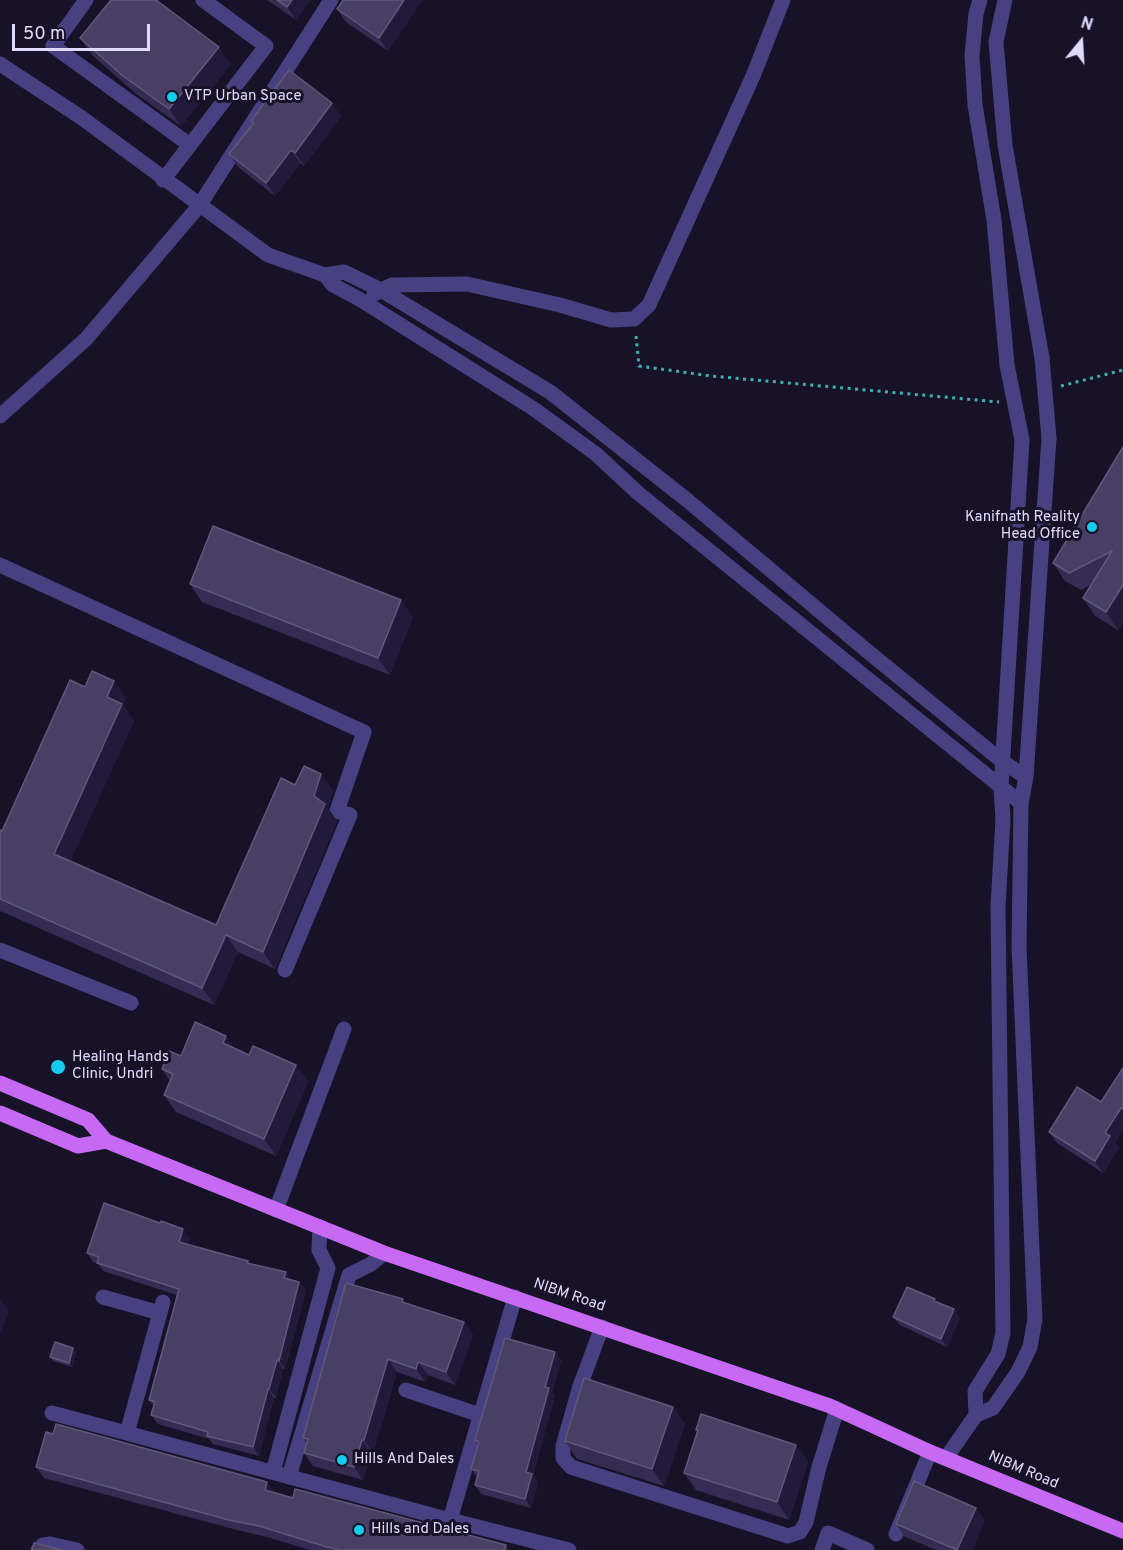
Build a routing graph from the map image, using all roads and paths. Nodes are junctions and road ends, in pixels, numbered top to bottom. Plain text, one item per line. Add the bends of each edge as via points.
1 (86, 0) edge
2 (203, 0) edge
3 (331, 0) edge
4 (783, 0) edge
5 (980, 0) edge
6 (1005, 0) edge
7 (0, 64) edge
8 (190, 145) junction
9 (164, 180) junction
10 (199, 206) junction
11 (325, 275) junction
12 (381, 290) junction
13 (361, 300) junction
14 (634, 319) junction
15 (1123, 370) edge
16 (1055, 388) dead end
17 (1010, 400) dead end
18 (0, 416) edge
19 (0, 565) edge
20 (1003, 762) junction
21 (1026, 777) junction
22 (1001, 788) junction
23 (1022, 803) junction
24 (0, 950) edge
25 (285, 970) dead end
26 (131, 1003) dead end
27 (344, 1029) dead end
28 (0, 1083) edge
29 (0, 1113) edge
30 (106, 1141) junction
31 (276, 1210) junction
32 (320, 1227) junction
33 (384, 1252) junction
34 (103, 1297) dead end
35 (515, 1297) junction
36 (602, 1327) junction
37 (303, 1363) junction
38 (321, 1368) junction
39 (406, 1390) dead end
40 (837, 1409) junction
41 (52, 1413) dead end
42 (480, 1415) junction
43 (976, 1415) junction
44 (127, 1433) junction
45 (930, 1452) junction
46 (946, 1458) junction
47 (273, 1472) junction
48 (290, 1477) junction
49 (450, 1520) junction
50 (1123, 1532) edge
51 (896, 1534) edge
52 (38, 1550) edge
53 (77, 1550) edge
54 (568, 1550) edge
55 (822, 1550) edge
56 (867, 1550) edge

1 - 8 street via 52,46
2 - 8 street via 266,46
3 - 10 street
4 - 14 street via 753,76 649,305
5 - 20 street, bridge via 972,55 975,105 994,220 1007,365 1022,440
6 - 21 street, bridge via 996,42 1004,134 1042,358 1049,438
7 - 9 street via 82,118
8 - 9 street
9 - 10 street
10 - 11 street via 268,255
10 - 18 street via 86,339
11 - 12 street via 344,272
11 - 13 street via 333,285
12 - 13 street
12 - 14 street via 392,285 467,284 560,304 611,320
12 - 20 street via 550,392 687,500
13 - 22 street via 596,454 638,493
14 - 17 path via 639,366 998,403
15 - 16 path
19 - 25 street via 364,732 338,811 350,815
20 - 21 street
20 - 22 street
21 - 23 street
22 - 23 street
22 - 43 street via 998,907 1003,1333 998,1354 975,1390
23 - 43 street via 1019,947 1035,1319 1030,1347 1018,1372 993,1408
24 - 26 street
27 - 31 street
28 - 30 main road via 88,1120
29 - 30 main road via 78,1146
30 - 31 main road, NIBM Road
31 - 32 main road, NIBM Road
32 - 33 main road, NIBM Road
32 - 37 street via 320,1250 328,1268
33 - 35 main road, NIBM Road
33 - 38 street via 349,1275
34 - 44 street via 162,1307
35 - 36 main road, NIBM Road
35 - 42 street
36 - 40 main road, NIBM Road
36 - 40 street via 563,1446 563,1458 571,1467 789,1536 800,1532 806,1522
37 - 38 street
37 - 47 street
38 - 48 street
39 - 42 street
40 - 45 main road, NIBM Road
41 - 44 street
42 - 49 street
43 - 46 street
44 - 47 street
45 - 46 main road, NIBM Road
45 - 51 street
46 - 50 main road, NIBM Road
47 - 48 street
48 - 49 street
49 - 54 street
52 - 53 street via 51,1544
55 - 56 street via 828,1533

